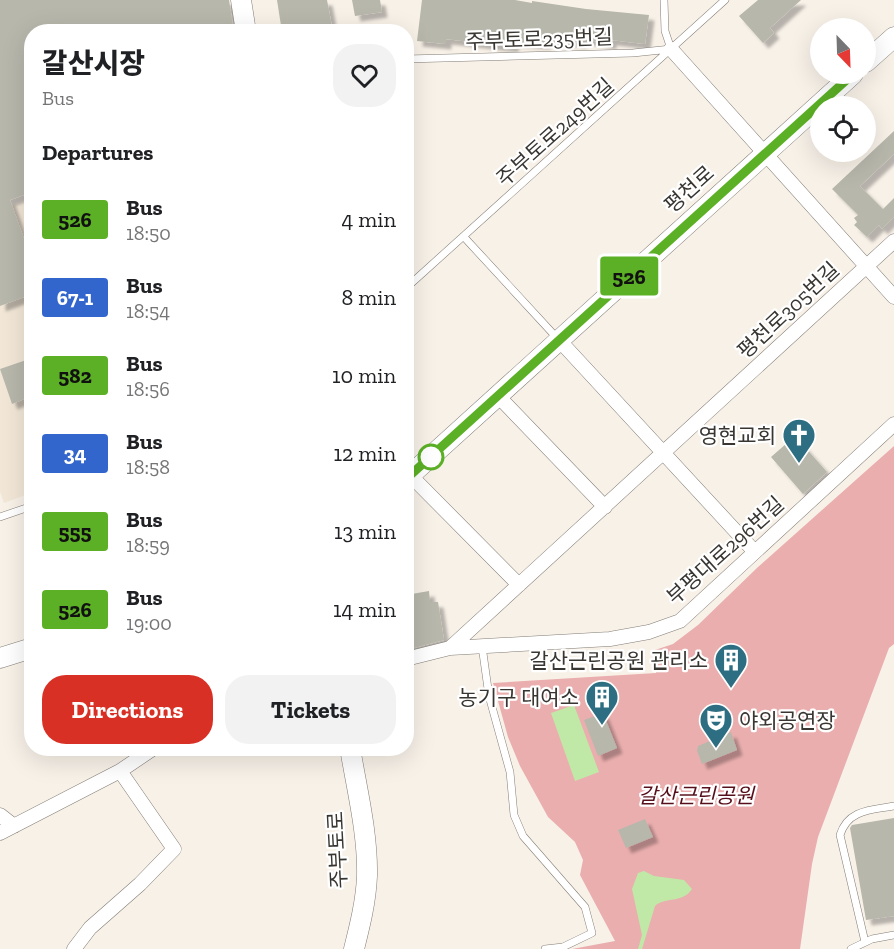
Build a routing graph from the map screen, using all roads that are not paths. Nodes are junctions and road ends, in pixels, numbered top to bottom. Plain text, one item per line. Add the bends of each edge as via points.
1 (241, 0) edge
2 (664, 0) edge
3 (725, 0) edge
4 (245, 24) edge
5 (894, 37) edge
6 (671, 49) junction
7 (876, 53) edge
8 (414, 59) edge
9 (842, 84) edge
10 (764, 153) junction
11 (464, 237) junction
12 (894, 241) edge
13 (866, 267) junction
14 (414, 281) edge
15 (894, 297) edge
16 (559, 340) junction
17 (498, 396) junction
18 (894, 424) edge
19 (663, 454) junction
20 (414, 472) edge
21 (414, 483) edge
22 (605, 507) junction
23 (24, 509) edge
24 (0, 517) edge
25 (754, 551) junction
26 (519, 585) junction
27 (482, 646) junction
28 (450, 648) junction
29 (24, 650) edge
30 (414, 657) edge
31 (0, 658) edge
32 (142, 756) edge
33 (351, 756) edge
34 (120, 771) junction
35 (894, 806) edge
36 (0, 815) edge
37 (14, 826) junction
38 (0, 833) edge
39 (894, 935) edge
40 (865, 942) junction
41 (75, 949) edge
42 (354, 949) edge
43 (545, 949) edge
44 (851, 949) edge

1 - 4 main road
2 - 6 lane via 665,31
3 - 6 lane, 주부토로249번길
5 - 7 main road
6 - 8 lane, 주부토로235번길
6 - 10 street, 평천로305번길
6 - 11 lane, 주부토로249번길
9 - 10 main road, 평천로
10 - 13 street, 평천로305번길
10 - 16 main road, 평천로
11 - 14 lane, 주부토로249번길
11 - 16 lane
12 - 13 street
13 - 15 street, 평천로305번길
13 - 19 street, 평천로305번길
16 - 17 main road, 평천로
16 - 19 street
17 - 20 main road, 평천로
17 - 22 street
18 - 25 street, 부평대로296번길
19 - 22 street, 부평대로296번길
19 - 25 street
21 - 26 street, 평천로
22 - 26 street, 부평대로296번길
23 - 24 lane
25 - 27 street, 부평대로296번길 via 680,621 610,639
26 - 28 street, 부평대로296번길
27 - 28 street, 부평대로296번길
27 - 43 lane via 489,696 510,772 514,815 524,836 585,907 592,933 563,947
28 - 30 street, 부평대로296번길
29 - 31 main road
32 - 34 street
33 - 42 main road, 주부토로 via 367,877
34 - 37 street
34 - 41 street via 174,849 90,928
35 - 40 lane via 850,817 840,835
36 - 37 street
37 - 38 street
39 - 40 lane
40 - 44 lane

